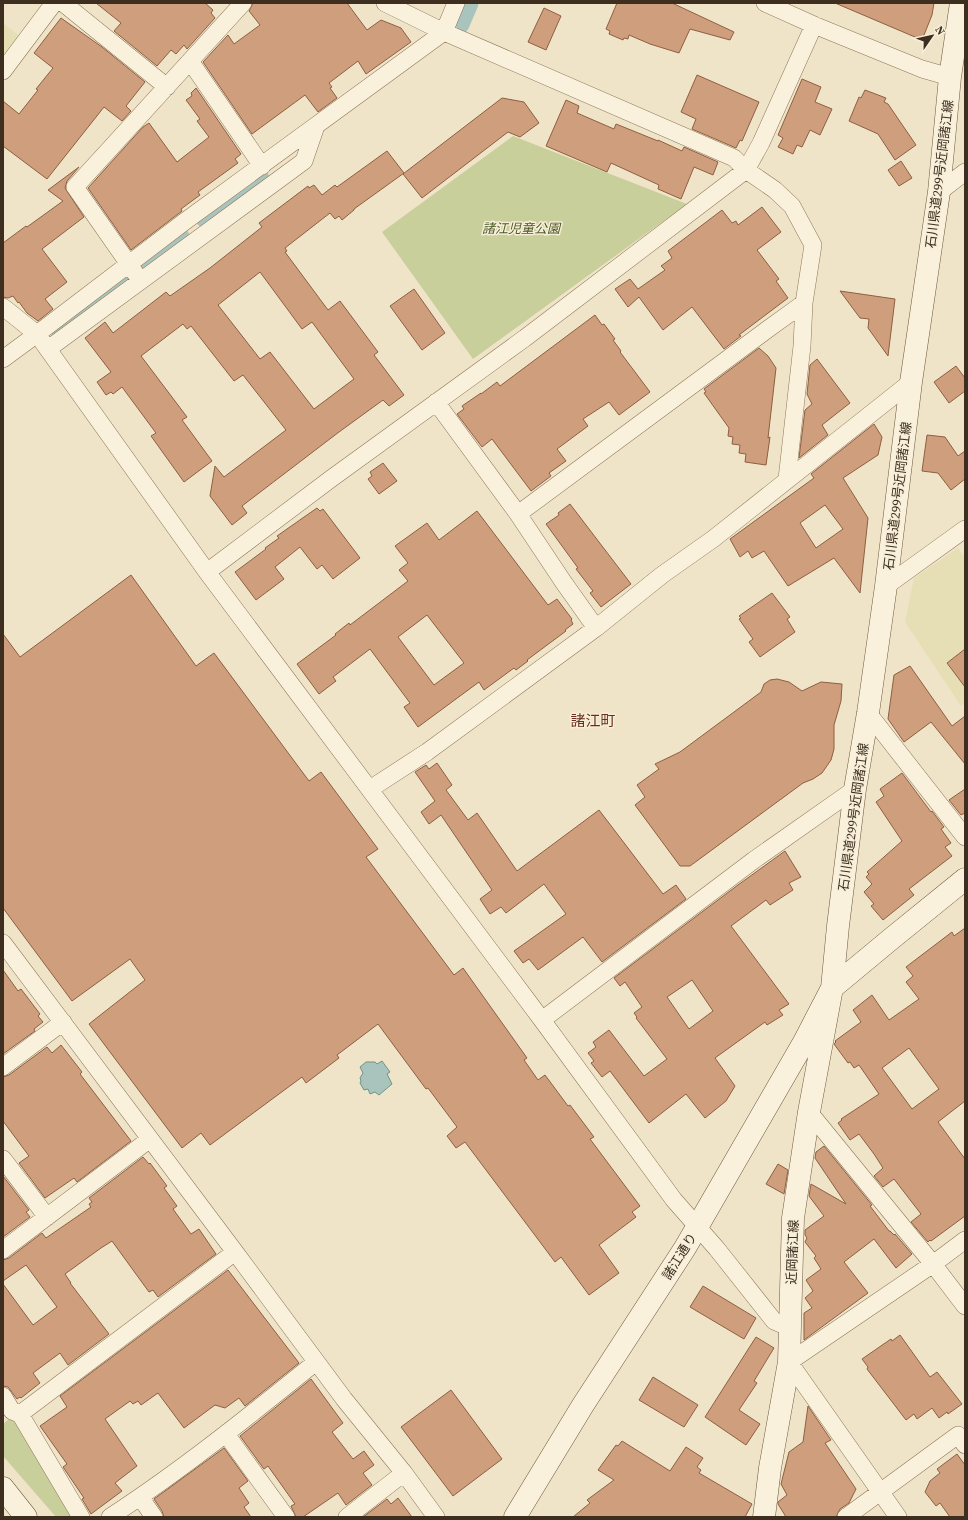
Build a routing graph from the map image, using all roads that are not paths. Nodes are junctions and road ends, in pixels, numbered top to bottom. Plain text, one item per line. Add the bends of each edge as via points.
1 (54, 3) edge
2 (63, 3) edge
3 (243, 3) edge
4 (385, 3) edge
5 (456, 3) edge
6 (765, 3) edge
7 (961, 3) edge
8 (814, 25) junction
9 (444, 32) junction
10 (190, 61) junction
11 (3, 71) edge
12 (950, 77) junction
13 (167, 87) junction
14 (316, 126) junction
15 (262, 166) junction
16 (746, 170) junction
17 (965, 172) edge
18 (939, 192) junction
19 (184, 222) junction
20 (198, 238) junction
21 (129, 265) junction
22 (140, 280) junction
23 (804, 303) junction
24 (3, 307) edge
25 (38, 334) junction
26 (48, 349) junction
27 (3, 359) edge
28 (911, 382) junction
29 (436, 402) junction
30 (788, 479) junction
31 (518, 514) junction
32 (965, 529) edge
33 (207, 572) junction
34 (886, 586) junction
35 (596, 628) junction
36 (868, 713) junction
37 (370, 789) junction
38 (855, 789) junction
39 (965, 837) edge
40 (965, 880) edge
41 (3, 943) edge
42 (832, 988) junction
43 (542, 1020) junction
44 (63, 1022) junction
45 (3, 1067) edge
46 (809, 1112) junction
47 (150, 1139) junction
48 (3, 1159) edge
49 (47, 1217) junction
50 (697, 1226) junction
51 (965, 1240) edge
52 (3, 1250) edge
53 (235, 1252) junction
54 (933, 1264) junction
55 (965, 1306) edge
56 (790, 1328) junction
57 (316, 1362) junction
58 (789, 1362) junction
59 (3, 1396) edge
60 (20, 1414) junction
61 (226, 1434) junction
62 (965, 1445) edge
63 (404, 1474) junction
64 (3, 1488) edge
65 (880, 1492) junction
66 (140, 1497) junction
67 (26, 1517) edge
68 (80, 1517) edge
69 (110, 1517) edge
70 (154, 1517) edge
71 (286, 1517) edge
72 (347, 1517) edge
73 (436, 1517) edge
74 (515, 1517) edge
75 (764, 1517) edge
76 (846, 1517) edge
77 (898, 1517) edge

1 - 11 street
2 - 13 street
3 - 10 street
4 - 9 street
5 - 9 street
6 - 8 street
7 - 12 main road, 石川県道299号近岡諸江線
8 - 12 street via 922,69
8 - 16 street via 761,143
9 - 14 street
9 - 16 street via 734,158
10 - 13 street
10 - 15 street
12 - 18 main road, 石川県道299号近岡諸江線
13 - 21 street via 75,187
14 - 15 street
14 - 20 street via 304,161
15 - 19 street
16 - 23 street via 775,190 792,206 813,245
16 - 29 street via 525,338
17 - 18 street
18 - 28 main road, 石川県道299号近岡諸江線
19 - 20 street
19 - 21 street
20 - 22 street
21 - 22 street
21 - 25 street
22 - 26 street
23 - 30 street
23 - 31 street
24 - 25 street
25 - 26 street
25 - 27 street
26 - 33 street
28 - 30 street
28 - 34 main road, 石川県道299号近岡諸江線
29 - 31 street
29 - 33 street
30 - 35 street
31 - 35 street
32 - 34 street
33 - 37 street
34 - 36 main road, 石川県道299号近岡諸江線
35 - 37 street via 427,752
36 - 38 main road, 石川県道299号近岡諸江線
36 - 39 street
37 - 43 street
38 - 42 main road, 石川県道299号近岡諸江線
38 - 43 street via 754,860
40 - 42 main road
41 - 44 street
42 - 46 main road, 近岡諸江線
42 - 50 main road, 諸江通り via 804,1042
43 - 50 street via 674,1200
44 - 45 street
44 - 47 street
46 - 54 street
46 - 56 main road, 近岡諸江線 via 793,1218
47 - 49 street
47 - 53 street
48 - 49 street
49 - 52 street
50 - 56 street via 774,1321
50 - 74 main road, 諸江通り
51 - 54 street
53 - 57 street
53 - 60 street
54 - 55 street
54 - 58 street
56 - 58 main road, 近岡諸江線
57 - 61 street
57 - 63 street
58 - 65 street
58 - 75 main road, 近岡諸江線
59 - 60 street via 12,1411
60 - 68 street
61 - 66 street
61 - 71 street
62 - 65 street via 958,1435
63 - 72 street
63 - 73 street
64 - 67 main road
65 - 76 street
65 - 77 street
66 - 69 street
66 - 70 street

